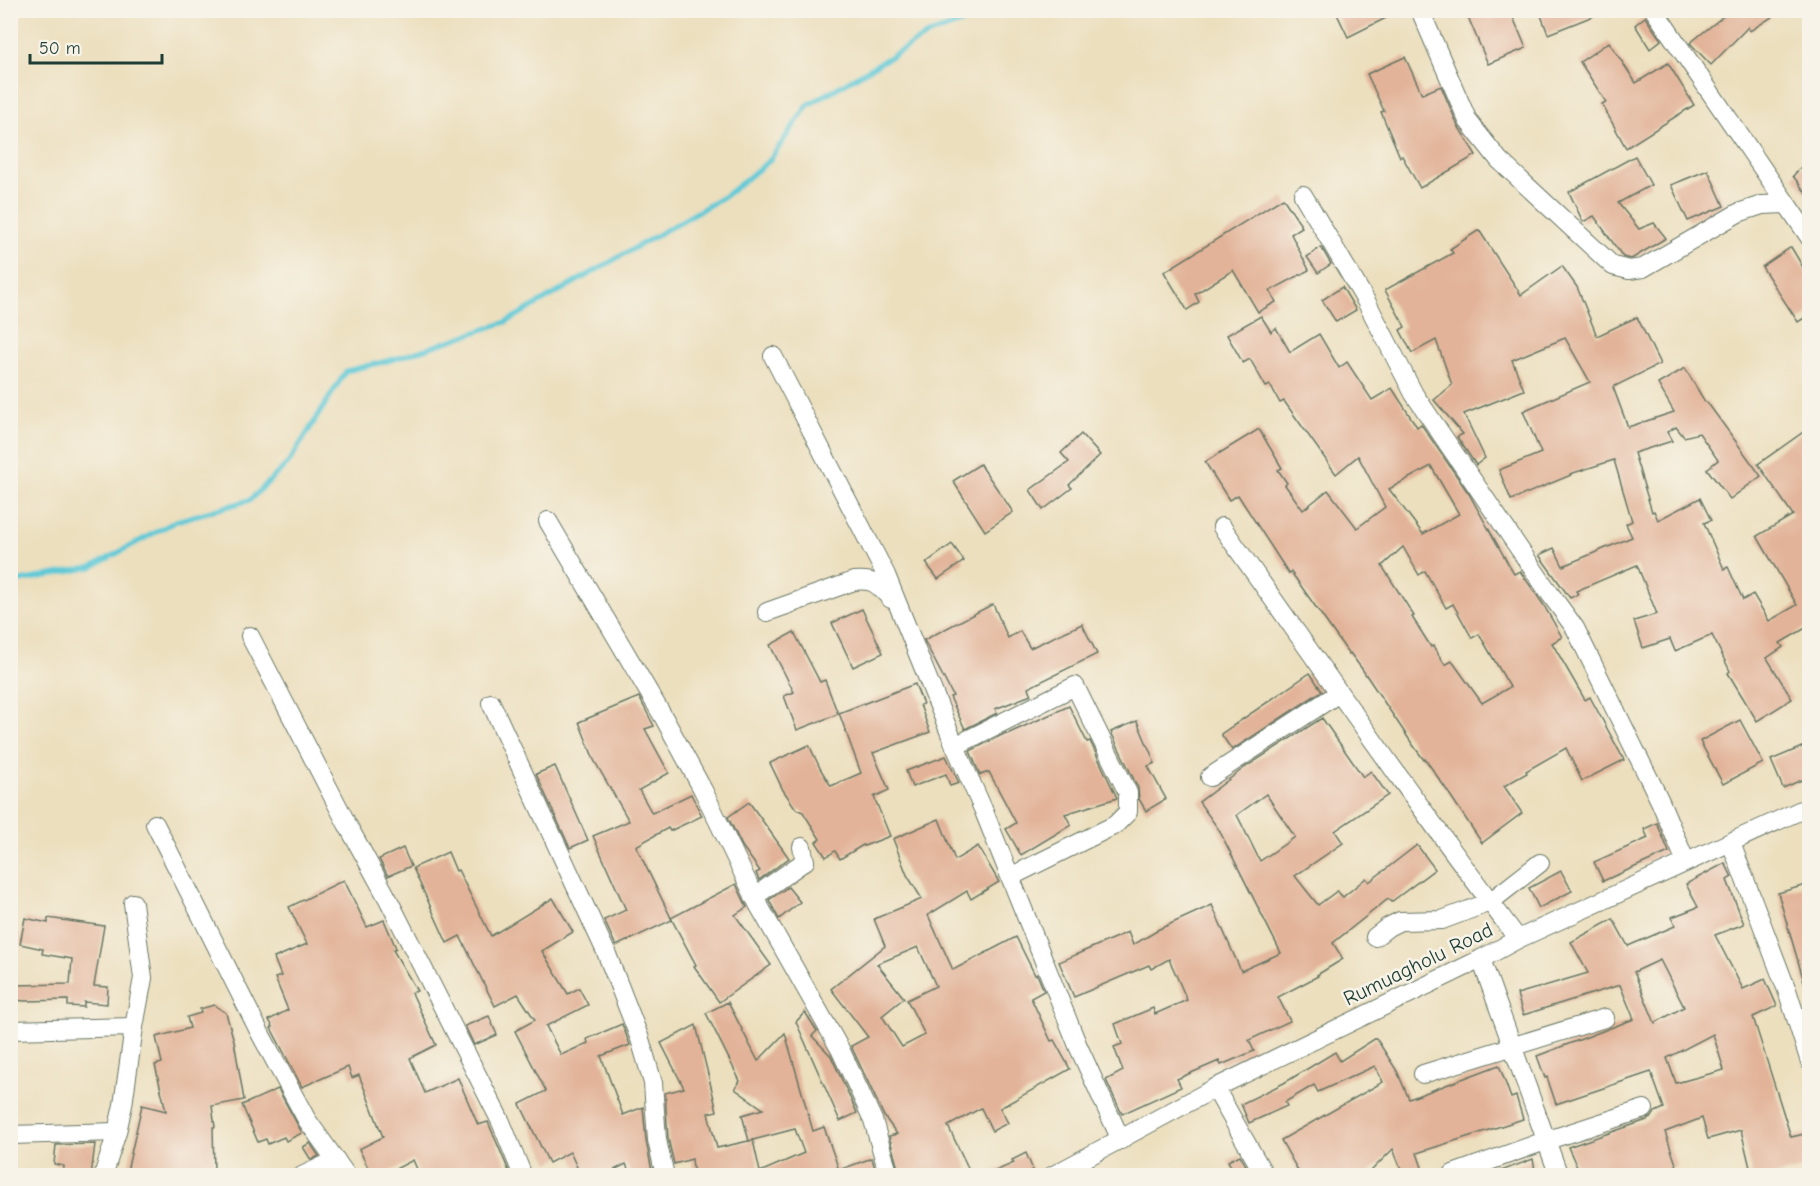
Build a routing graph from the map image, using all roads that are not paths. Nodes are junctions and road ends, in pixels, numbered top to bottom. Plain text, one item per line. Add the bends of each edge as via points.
1 (1420, 10) edge
2 (1654, 10) edge
3 (1303, 195) dead end
4 (1785, 204) junction
5 (1809, 238) edge
6 (773, 356) dead end
7 (548, 521) dead end
8 (1222, 527) dead end
9 (898, 606) junction
10 (767, 612) dead end
11 (250, 636) dead end
12 (1339, 693) junction
13 (491, 703) dead end
14 (955, 746) junction
15 (1210, 777) dead end
16 (1809, 806) edge
17 (155, 824) dead end
18 (1731, 843) junction
19 (802, 847) dead end
20 (1540, 862) dead end
21 (1686, 862) junction
22 (1010, 877) junction
23 (754, 897) junction
24 (1490, 902) junction
25 (133, 903) dead end
26 (1375, 937) dead end
27 (1518, 939) junction
28 (1481, 959) junction
29 (1605, 1018) dead end
30 (134, 1027) junction
31 (10, 1030) edge
32 (1512, 1047) junction
33 (1809, 1062) edge
34 (1424, 1074) dead end
35 (1215, 1088) junction
36 (1644, 1109) dead end
37 (117, 1132) junction
38 (10, 1135) edge
39 (1120, 1140) junction
40 (1545, 1141) junction
41 (336, 1160) junction
42 (1063, 1173) edge
43 (1453, 1174) edge
44 (103, 1176) edge
45 (302, 1176) edge
46 (346, 1176) edge
47 (523, 1176) edge
48 (665, 1176) edge
49 (889, 1176) edge
50 (1265, 1176) edge
51 (1559, 1176) edge

1 - 4 street via 1468,121 1499,160 1613,266 1643,268 1738,213 1762,205
2 - 4 street
3 - 21 street via 1366,301 1414,394 1575,628
4 - 5 street
6 - 9 street via 886,575
7 - 23 street via 664,718
8 - 12 street
9 - 10 street via 875,582 868,580 854,581
9 - 14 street
11 - 47 street via 399,920 501,1122
12 - 15 street
12 - 24 street
13 - 48 street via 606,952 640,1040 653,1083 657,1140
14 - 22 street
14 - 22 street via 1075,686 1128,793 1128,812 1115,825
16 - 18 street, Rumuagholu Road
17 - 41 street via 261,1035 307,1120
18 - 21 street, Rumuagholu Road
18 - 33 street via 1788,993
19 - 23 street via 805,861
20 - 24 street
21 - 27 street, Rumuagholu Road
22 - 39 street
23 - 49 street via 840,1049 873,1119
24 - 26 street via 1442,920 1400,921
24 - 27 street
25 - 30 street via 143,978
27 - 28 street, Rumuagholu Road
28 - 32 street
28 - 35 street, Rumuagholu Road
29 - 32 street
30 - 31 street
30 - 37 street
32 - 34 street
32 - 40 street
35 - 39 street, Rumuagholu Road
35 - 50 street
36 - 40 street
37 - 38 street
37 - 44 street
39 - 42 street, Rumuagholu Road
40 - 43 street
40 - 51 street
41 - 45 street
41 - 46 street

